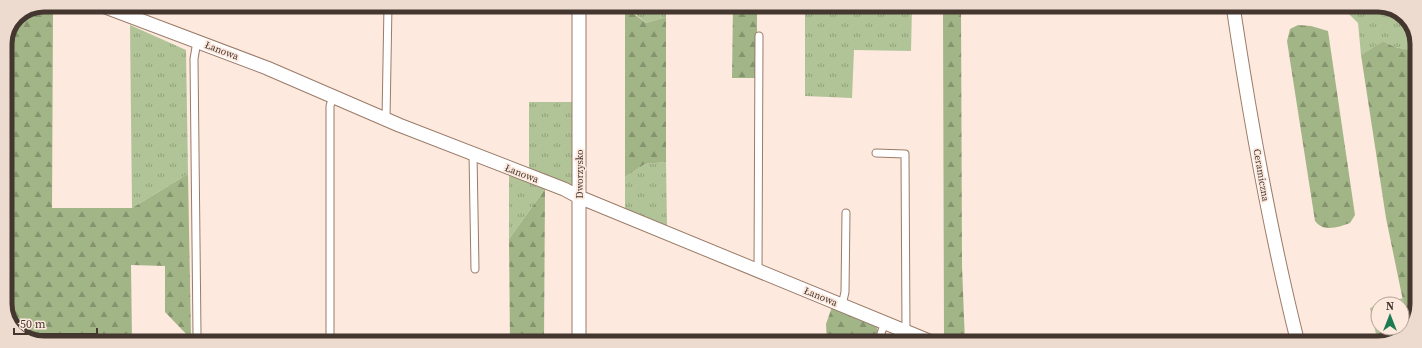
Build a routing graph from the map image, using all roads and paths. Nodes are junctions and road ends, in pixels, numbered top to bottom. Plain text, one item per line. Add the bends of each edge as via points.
1 (119, 12) edge
2 (388, 12) edge
3 (579, 12) edge
4 (1234, 12) edge
5 (759, 36) dead end
6 (197, 41) junction
7 (333, 96) junction
8 (386, 119) junction
9 (876, 153) dead end
10 (473, 154) junction
11 (579, 198) junction
12 (846, 213) dead end
13 (475, 269) dead end
14 (758, 271) junction
15 (842, 305) junction
16 (885, 323) junction
17 (906, 331) junction
18 (197, 333) dead end
19 (330, 336) edge
20 (579, 336) edge
21 (882, 336) edge
22 (918, 336) edge
23 (1296, 336) edge

1 - 6 street, Łanowa
2 - 8 lane
3 - 11 street, Dworzysko
4 - 23 street, Ceramiczna via 1274,243
5 - 14 lane
6 - 7 street, Łanowa
6 - 18 lane via 194,59
7 - 8 street, Łanowa
7 - 19 lane via 330,106
8 - 10 street, Łanowa
9 - 17 lane via 905,154
10 - 11 street, Łanowa
10 - 13 lane
11 - 14 street, Łanowa
11 - 20 street, Dworzysko
12 - 15 lane via 845,292
14 - 15 street, Łanowa
15 - 16 street, Łanowa
16 - 17 street, Łanowa
16 - 21 lane
17 - 22 street, Łanowa

